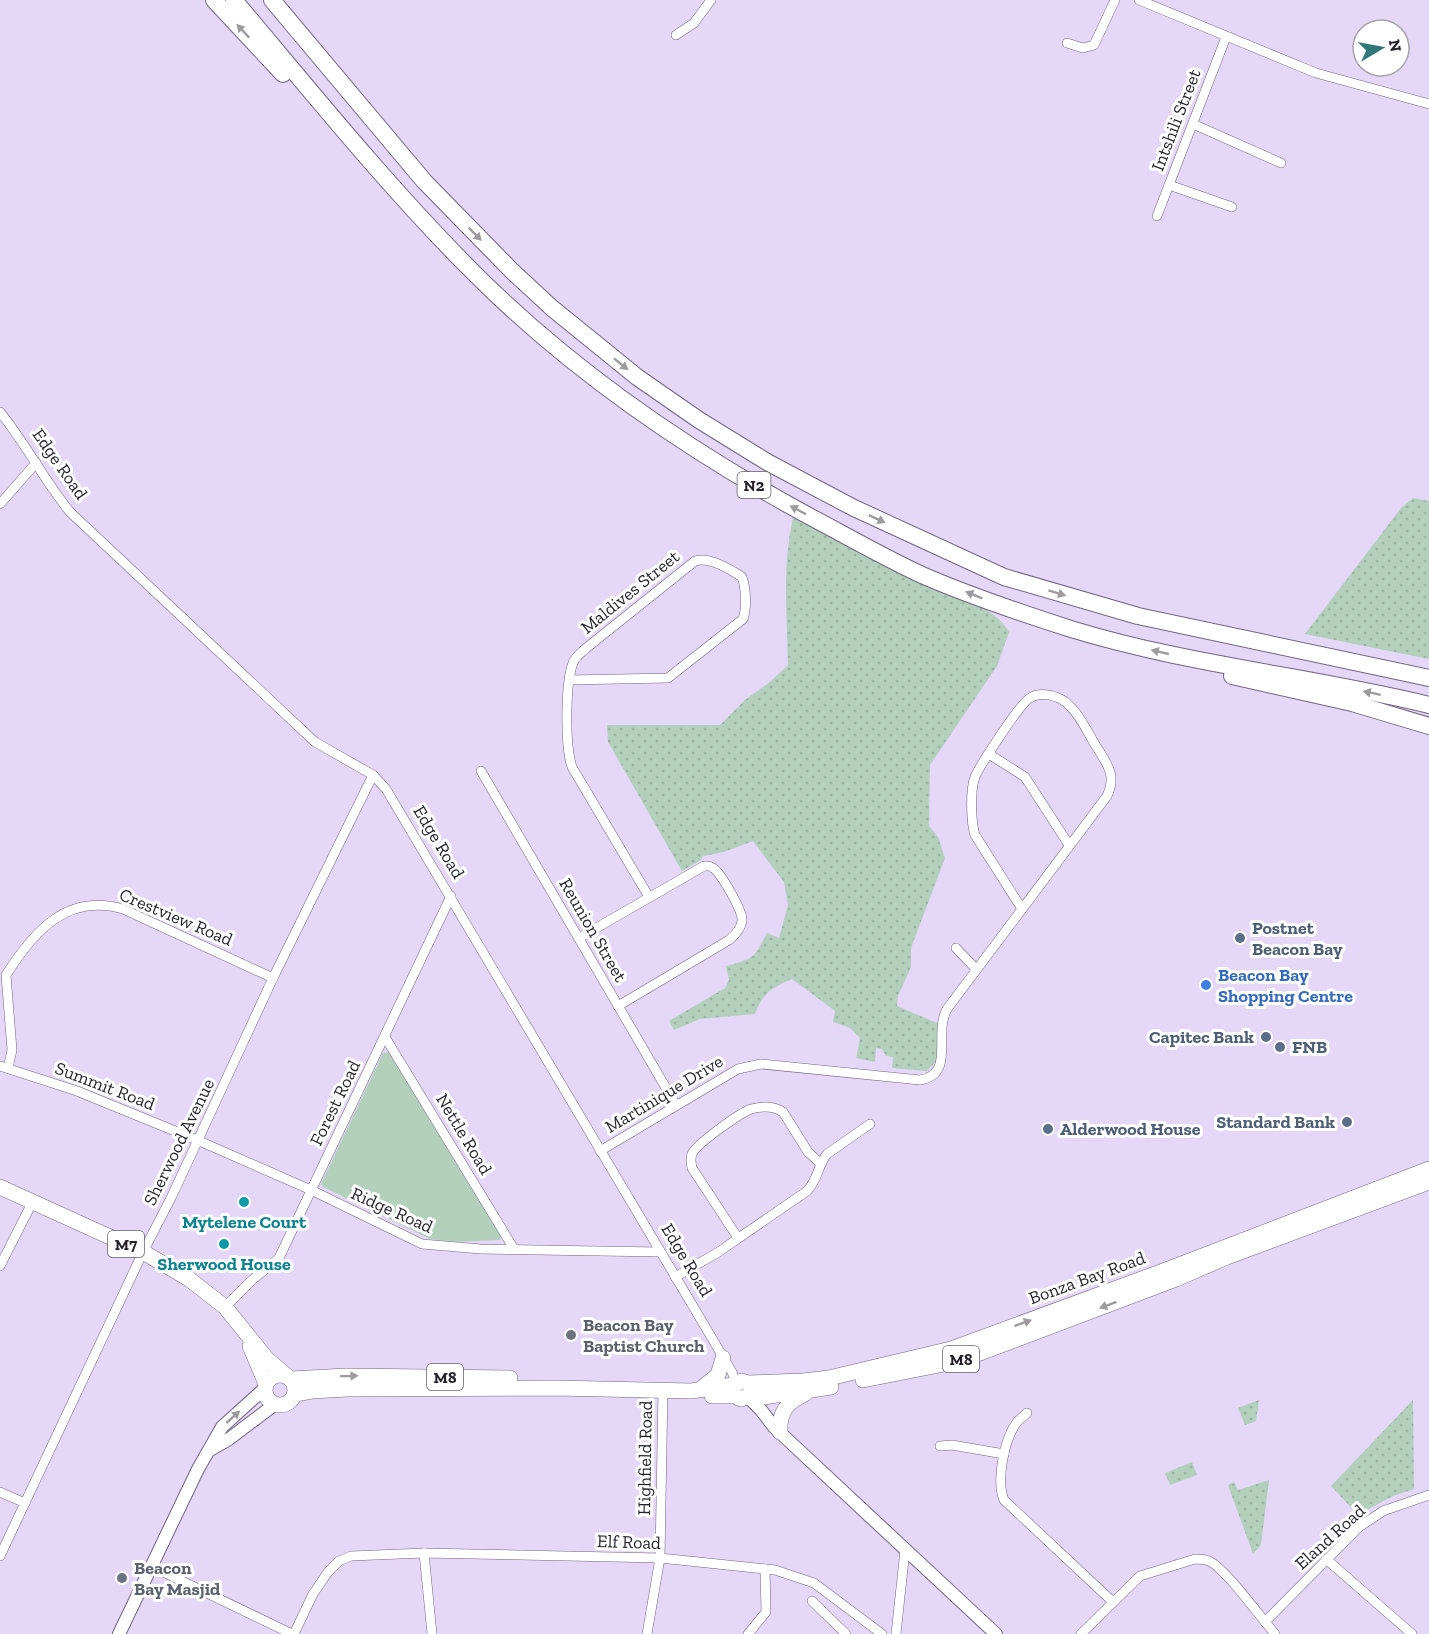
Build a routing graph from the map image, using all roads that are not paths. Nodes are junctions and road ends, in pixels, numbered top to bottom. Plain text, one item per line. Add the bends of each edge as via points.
1 (214, 0) edge
2 (234, 0) edge
3 (272, 0) edge
4 (286, 0) edge
5 (711, 0) edge
6 (1115, 0) edge
7 (1139, 0) edge
8 (1161, 4) edge
9 (676, 34) dead end
10 (1226, 37) junction
11 (1067, 43) dead end
12 (1429, 104) edge
13 (1193, 124) junction
14 (1281, 163) dead end
15 (371, 164) junction
16 (1169, 185) junction
17 (1232, 207) dead end
18 (450, 210) junction
19 (1157, 216) dead end
20 (0, 412) edge
21 (36, 463) junction
22 (0, 504) edge
23 (1184, 658) junction
24 (1429, 678) edge
25 (569, 680) junction
26 (1429, 705) edge
27 (1429, 726) edge
28 (989, 754) junction
29 (481, 771) dead end
30 (373, 775) junction
31 (1069, 845) junction
32 (451, 896) junction
33 (649, 897) junction
34 (1022, 909) junction
35 (579, 938) junction
36 (956, 948) dead end
37 (976, 969) junction
38 (3, 974) edge
39 (273, 978) junction
40 (618, 1006) junction
41 (385, 1036) junction
42 (4, 1067) edge
43 (676, 1105) junction
44 (870, 1124) dead end
45 (197, 1140) junction
46 (600, 1151) junction
47 (821, 1164) junction
48 (1429, 1169) edge
49 (1429, 1182) edge
50 (0, 1187) edge
51 (311, 1191) junction
52 (33, 1201) junction
53 (738, 1238) junction
54 (514, 1249) junction
55 (143, 1252) junction
56 (660, 1252) junction
57 (0, 1266) edge
58 (675, 1277) junction
59 (225, 1307) junction
60 (237, 1323) junction
61 (723, 1358) junction
62 (291, 1383) junction
63 (265, 1386) junction
64 (663, 1389) junction
65 (696, 1390) junction
66 (742, 1391) junction
67 (810, 1391) junction
68 (274, 1405) junction
69 (1027, 1413) dead end
70 (777, 1429) junction
71 (940, 1446) dead end
72 (209, 1451) junction
73 (1004, 1454) junction
74 (0, 1492) edge
75 (1429, 1496) edge
76 (25, 1503) junction
77 (905, 1550) junction
78 (423, 1553) junction
79 (0, 1556) edge
80 (660, 1558) junction
81 (1326, 1559) junction
82 (152, 1566) junction
83 (765, 1569) junction
84 (812, 1602) dead end
85 (1113, 1602) junction
86 (1265, 1622) junction
87 (119, 1634) edge
88 (293, 1634) edge
89 (432, 1634) edge
90 (647, 1634) edge
91 (748, 1634) edge
92 (846, 1634) edge
93 (882, 1634) edge
94 (896, 1634) edge
95 (996, 1634) edge
96 (1081, 1634) edge
97 (1275, 1634) edge
98 (1412, 1634) edge

15 -> 1 highway
2 - 15 highway, N2
3 - 18 highway, N2
4 - 18 highway via 425,173
5 - 9 street via 694,23
6 - 11 street via 1094,45 1083,48
7 - 8 street
8 - 10 street
10 - 12 street via 1316,73
10 - 13 street, Intshili Street
13 - 14 street
13 - 16 street, Intshili Street
23 -> 15 highway, N2 via 1069,628 921,574 778,500 705,456 627,404 536,331 467,266
16 - 17 street
16 - 19 street, Intshili Street
18 -> 24 highway, N2 via 552,308 637,377 767,462 854,508 1004,577 1082,601
20 - 21 street, Edge Road
21 - 22 street
21 - 30 street, Edge Road via 70,512 315,742
26 -> 23 highway, N2
23 - 27 highway via 1222,673 1352,703
25 - 25 street, Maldives Street via 579,655 695,561 708,560 742,577 743,619 668,678
25 - 33 street, Maldives Street via 567,744 572,767
28 - 31 street via 1025,777
28 - 31 street via 1030,698 1050,695 1069,705 1107,764 1112,787
28 - 34 street via 975,777 973,829
29 - 35 street, Reunion Street
30 - 32 street, Edge Road via 386,789
30 - 39 street, Sherwood Avenue
31 - 34 street
32 - 41 street, Forest Road
32 - 46 street, Edge Road
33 - 35 street
33 - 40 street via 708,866 719,873 741,912 742,924 724,944
34 - 37 street
35 - 40 street, Reunion Street
36 - 37 street
37 - 43 street, Martinique Drive via 943,1017 942,1060 932,1077 920,1080 756,1065 738,1069
38 - 39 street, Crestview Road via 56,919 71,909 97,905 123,909
38 - 42 street, Crestview Road via 12,1050
39 - 45 street, Sherwood Avenue
40 - 43 street, Reunion Street
41 - 51 street, Forest Road
41 - 54 street, Nettle Road
42 - 45 street, Summit Road via 77,1091
43 - 46 street, Martinique Drive
44 - 47 street via 832,1150
45 - 51 street, Ridge Road
45 - 55 street, Sherwood Avenue
46 - 56 street, Edge Road
47 - 53 street via 807,1191
47 - 53 street via 808,1152 778,1108 748,1110 701,1143 692,1154 692,1168
66 -> 48 main road, Bonza Bay Road / M8 via 829,1378 951,1349
49 -> 67 main road, Bonza Bay Road / M8 via 980,1353
50 - 52 main road, M7
51 - 54 street, Ridge Road via 422,1245
51 - 59 street, Forest Road via 279,1258
52 - 55 main road, M7
52 - 57 street
53 - 58 street
54 - 56 street, Ridge Road
55 - 59 main road, M7 via 189,1279
55 - 76 street, Sherwood Avenue
56 - 58 street, Edge Road
58 - 61 street, Edge Road
59 - 60 main road, M7
60 - 62 main road
60 - 63 main road via 255,1355
61 - 65 main road via 718,1375
61 - 66 street, Edge Road
62 - 63 main road via 277,1375
62 - 64 main road, Bonza Bay Road / M8 via 329,1389
62 - 68 main road via 293,1398 285,1405
63 - 68 main road via 266,1398
72 -> 63 street via 222,1427
64 - 65 main road, Bonza Bay Road / M8
64 - 80 street, Highfield Road
65 - 66 main road, Bonza Bay Road / M8 via 721,1397
66 - 67 main road, Bonza Bay Road / M8 via 763,1397
66 - 70 street, Edge Road
67 - 70 main road via 783,1410
68 - 72 street
69 - 73 street via 1017,1422
70 - 77 street, Edge Road
71 - 73 street
72 - 82 street
73 - 85 street via 1000,1492 1006,1503
74 - 76 street
75 - 81 street, Eland Road via 1383,1511 1359,1527
76 - 79 street, Sherwood Avenue
77 - 94 street
77 - 95 street, Edge Road
78 - 80 street, Elf Road
78 - 88 street, Elf Road via 355,1556 339,1561 313,1594
78 - 89 street
80 - 83 street, Elf Road
80 - 90 street, Highfield Road
81 - 86 street, Eland Road
81 - 98 street
82 - 87 street
82 - 88 street
83 - 91 street via 766,1612
83 - 93 street, Elf Road via 814,1583
84 - 92 street
85 - 86 street via 1140,1576 1195,1559 1207,1560 1221,1570
85 - 96 street
86 - 97 street

